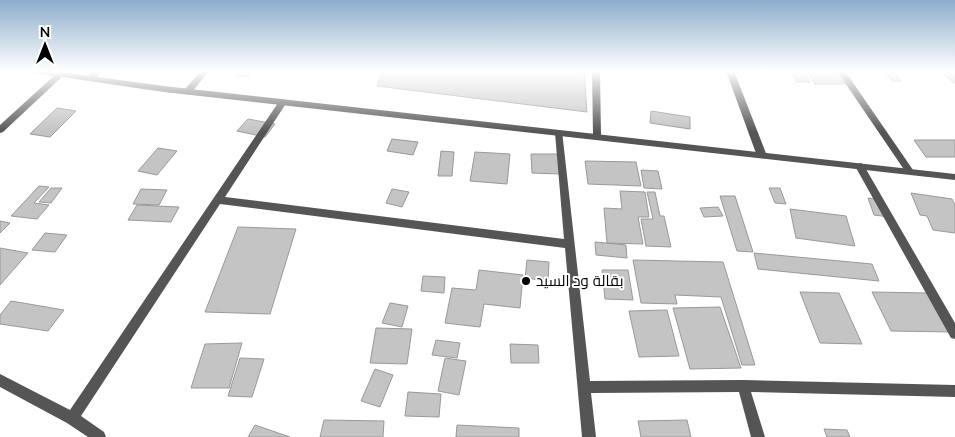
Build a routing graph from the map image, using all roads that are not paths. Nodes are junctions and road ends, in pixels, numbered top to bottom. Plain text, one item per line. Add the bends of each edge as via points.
1 (42, 91) edge
2 (191, 91) edge
3 (596, 91) edge
4 (738, 91) edge
5 (855, 91) edge
6 (283, 102) junction
7 (0, 130) edge
8 (559, 133) junction
9 (597, 136) junction
10 (762, 156) junction
11 (860, 166) junction
12 (910, 172) junction
13 (955, 177) edge
14 (218, 200) junction
15 (569, 244) junction
16 (955, 334) edge
17 (0, 380) edge
18 (743, 386) junction
19 (582, 387) junction
20 (955, 391) edge
21 (72, 418) junction
22 (99, 437) edge
23 (589, 437) edge
24 (758, 437) edge

1 - 7 street
2 - 6 street
3 - 9 street
4 - 10 street
5 - 12 street
6 - 8 street
6 - 14 street
8 - 9 street
8 - 15 street
9 - 10 street
10 - 11 street
11 - 12 street
11 - 16 street
12 - 13 street
14 - 15 street
14 - 21 street
15 - 19 street
17 - 21 street
18 - 19 street
18 - 20 street
18 - 24 street
19 - 23 street
21 - 22 street

